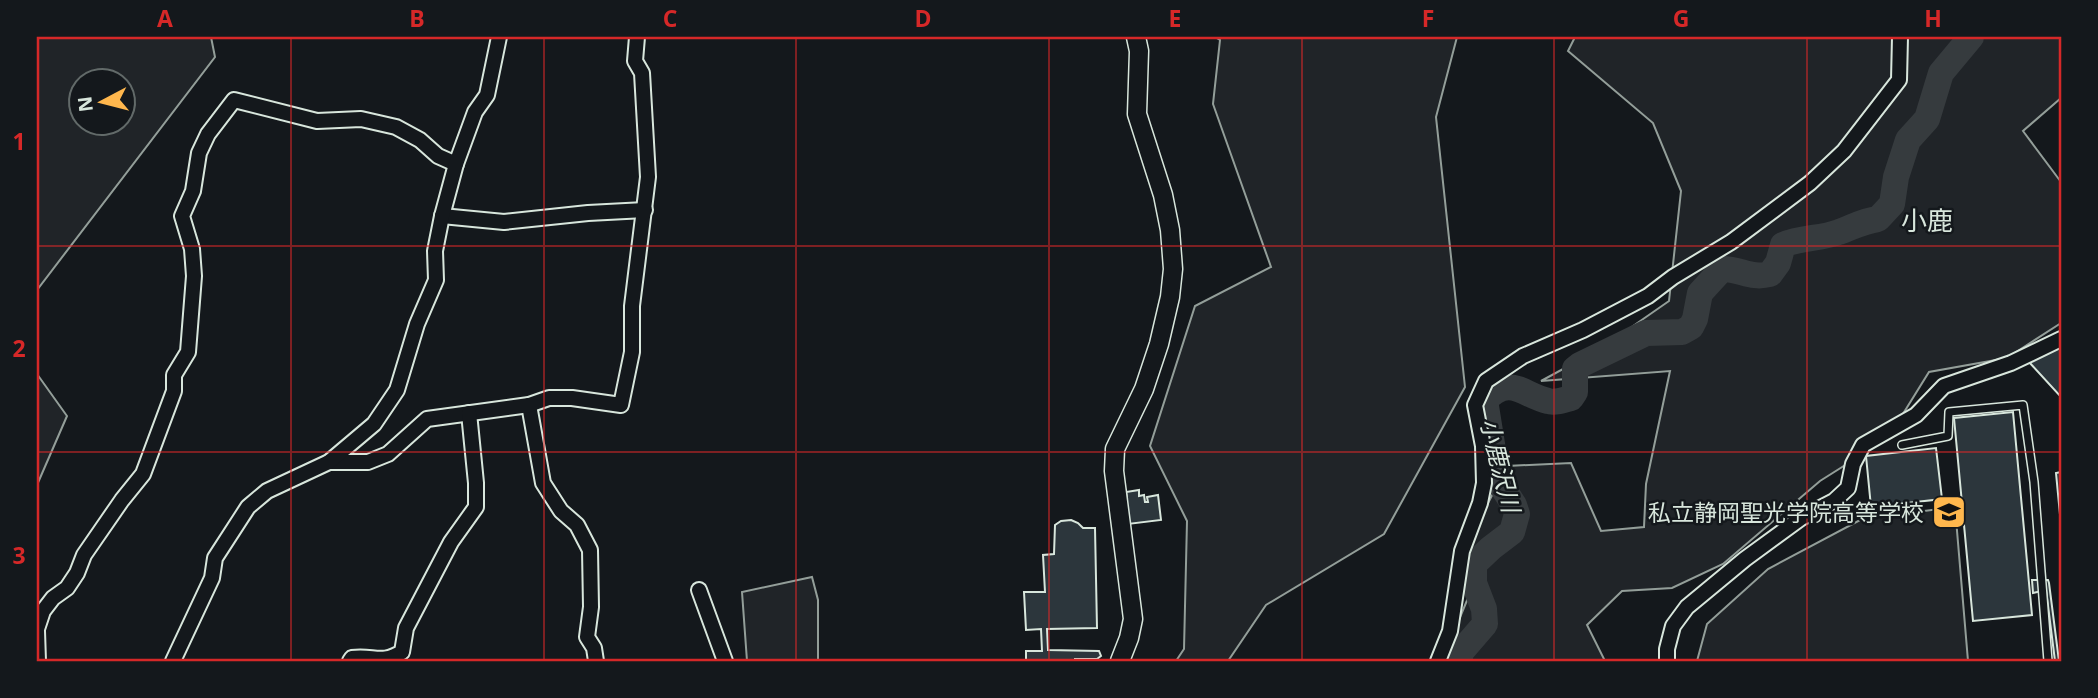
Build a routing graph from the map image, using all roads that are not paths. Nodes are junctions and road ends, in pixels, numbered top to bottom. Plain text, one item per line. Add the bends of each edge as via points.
1 (499, 37) edge
2 (637, 37) edge
3 (1136, 37) edge
4 (1900, 37) edge
5 (456, 164) junction
6 (645, 210) junction
7 (442, 216) junction
8 (2061, 339) edge
9 (529, 405) junction
10 (469, 413) junction
11 (1902, 445) dead end
12 (329, 462) junction
13 (699, 590) dead end
14 (37, 630) edge
15 (38, 661) edge
16 (173, 661) edge
17 (350, 661) edge
18 (596, 661) edge
19 (725, 661) edge
20 (1120, 661) edge
21 (1438, 661) edge
22 (1667, 661) edge
23 (2048, 661) edge

1 - 5 street via 487,95 475,112
2 - 6 street via 635,61 642,73 648,177
3 - 20 street via 1138,114 1163,195 1173,269 1159,344 1144,389 1115,449 1133,619
4 - 21 street via 1899,80 1844,151 1810,183 1648,296 1523,356 1486,381 1475,405 1484,483 1462,551 1450,631
5 - 7 street
5 - 14 street via 396,127 361,119 317,121 234,100 199,153 193,191 182,216 194,276 188,352 174,375 174,391 143,474 84,555 78,573 43,611
6 - 7 street via 504,222
6 - 9 street via 632,306 632,352 621,405 572,398 549,398
7 - 12 street via 435,251 436,280 397,390 374,424
8 - 22 street via 2011,363 1944,386 1916,415 1863,445 1848,488 1745,559 1687,607 1673,626
9 - 10 street
9 - 18 street via 543,483 577,525 590,550 587,637
10 - 12 street via 427,419 388,454 368,462
10 - 17 street via 476,507 451,542 413,616 402,652 389,660 360,657
11 - 23 lane via 1948,436 1949,412 2023,405
12 - 16 street via 267,491 248,507 215,558 212,578
13 - 19 street
14 - 15 street

